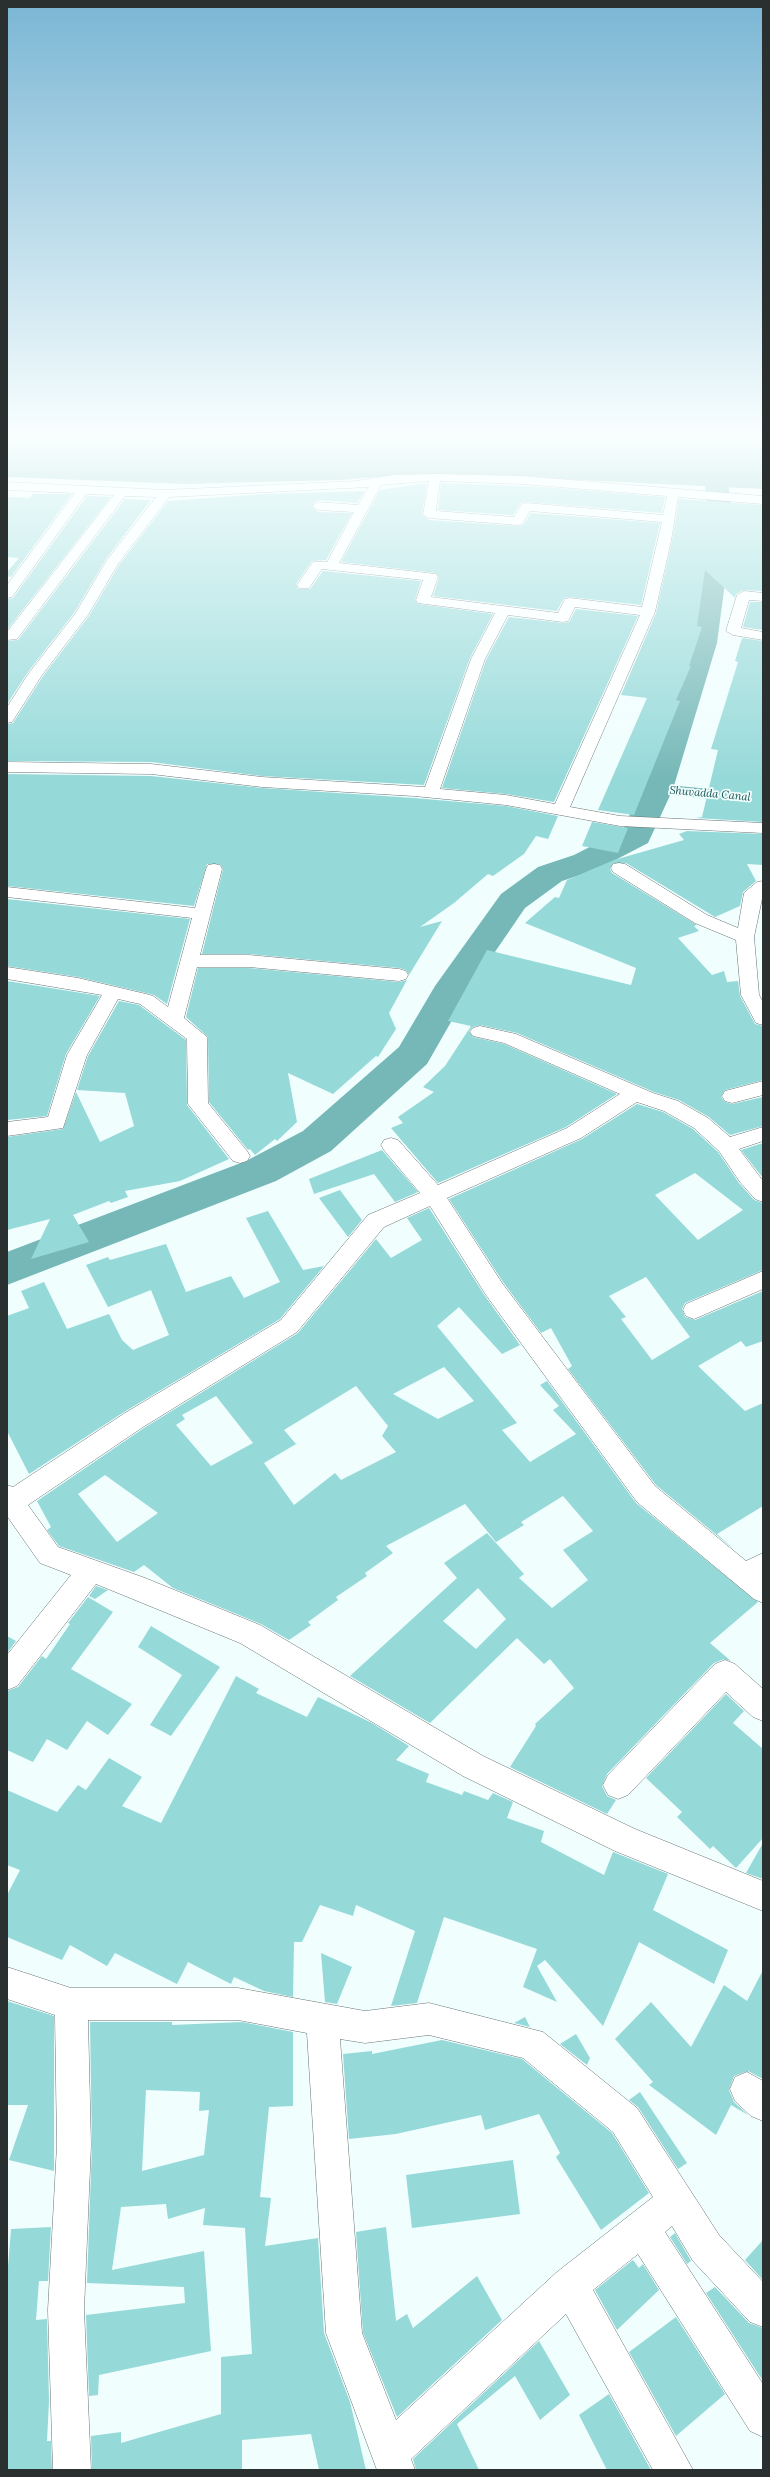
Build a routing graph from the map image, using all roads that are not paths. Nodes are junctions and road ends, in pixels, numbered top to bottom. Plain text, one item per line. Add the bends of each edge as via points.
1 (40, 549) edge
2 (79, 549) edge
3 (124, 549) edge
4 (341, 549) edge
5 (664, 549) edge
6 (332, 566) junction
7 (304, 585) dead end
8 (7, 594) edge
9 (763, 597) edge
10 (504, 610) junction
11 (648, 612) junction
12 (7, 636) edge
13 (763, 636) edge
14 (7, 719) edge
15 (7, 766) edge
16 (431, 792) junction
17 (561, 810) junction
18 (763, 828) edge
19 (619, 868) dead end
20 (214, 869) dead end
21 (763, 886) edge
22 (7, 892) edge
23 (202, 914) junction
24 (745, 937) junction
25 (189, 961) junction
26 (7, 973) edge
27 (399, 976) dead end
28 (113, 992) junction
29 (763, 1019) edge
30 (174, 1020) junction
31 (480, 1032) dead end
32 (763, 1088) edge
33 (637, 1094) junction
34 (732, 1096) dead end
35 (7, 1129) edge
36 (763, 1134) edge
37 (391, 1145) dead end
38 (726, 1146) junction
39 (240, 1156) dead end
40 (763, 1194) edge
41 (434, 1195) junction
42 (763, 1279) edge
43 (694, 1310) dead end
44 (9, 1499) edge
45 (91, 1570) junction
46 (757, 1577) edge
47 (7, 1676) edge
48 (763, 1708) edge
49 (618, 1785) dead end
50 (763, 1896) edge
51 (7, 1983) edge
52 (71, 2004) junction
53 (322, 2019) junction
54 (676, 2201) junction
55 (642, 2228) junction
56 (570, 2285) junction
57 (763, 2309) edge
58 (763, 2418) edge
59 (394, 2461) edge
60 (72, 2470) edge
61 (674, 2470) edge

1 - 8 street
2 - 12 street via 12,636
3 - 14 street via 81,615 36,673
4 - 6 street
5 - 11 street
6 - 7 street via 318,565
6 - 10 street via 431,577 423,600
9 - 13 street via 744,595 733,631
10 - 11 street via 563,618 570,602
10 - 16 street via 478,659
11 - 17 street
15 - 16 street via 151,769 262,782
16 - 17 street via 506,800
17 - 18 street via 620,821
19 - 24 street via 701,919
20 - 23 street
21 - 24 street via 753,893
22 - 23 street
23 - 25 street
24 - 29 street via 750,995
25 - 27 street via 249,961 374,971
25 - 30 street
26 - 28 street
28 - 30 street via 146,1000
28 - 35 street via 77,1055 56,1123
30 - 39 street via 197,1037 198,1104
31 - 33 street via 509,1038
32 - 34 street
33 - 38 street via 671,1106 701,1123
33 - 41 street via 574,1133
36 - 38 street
37 - 41 street
38 - 40 street via 747,1177
41 - 44 street via 376,1221 289,1326
41 - 46 street via 494,1289 646,1494
42 - 43 street
44 - 45 street via 49,1555
45 - 47 street
45 - 50 street via 250,1634 473,1766 626,1840
48 - 49 street via 725,1673
51 - 52 street
52 - 53 street via 238,2004
52 - 60 street via 74,2145 66,2310
53 - 54 street via 365,2027 429,2019 532,2044 625,2120
53 - 59 street via 344,2333
54 - 55 street
54 - 57 street via 706,2248
55 - 56 street
55 - 58 street
56 - 59 street
56 - 61 street

